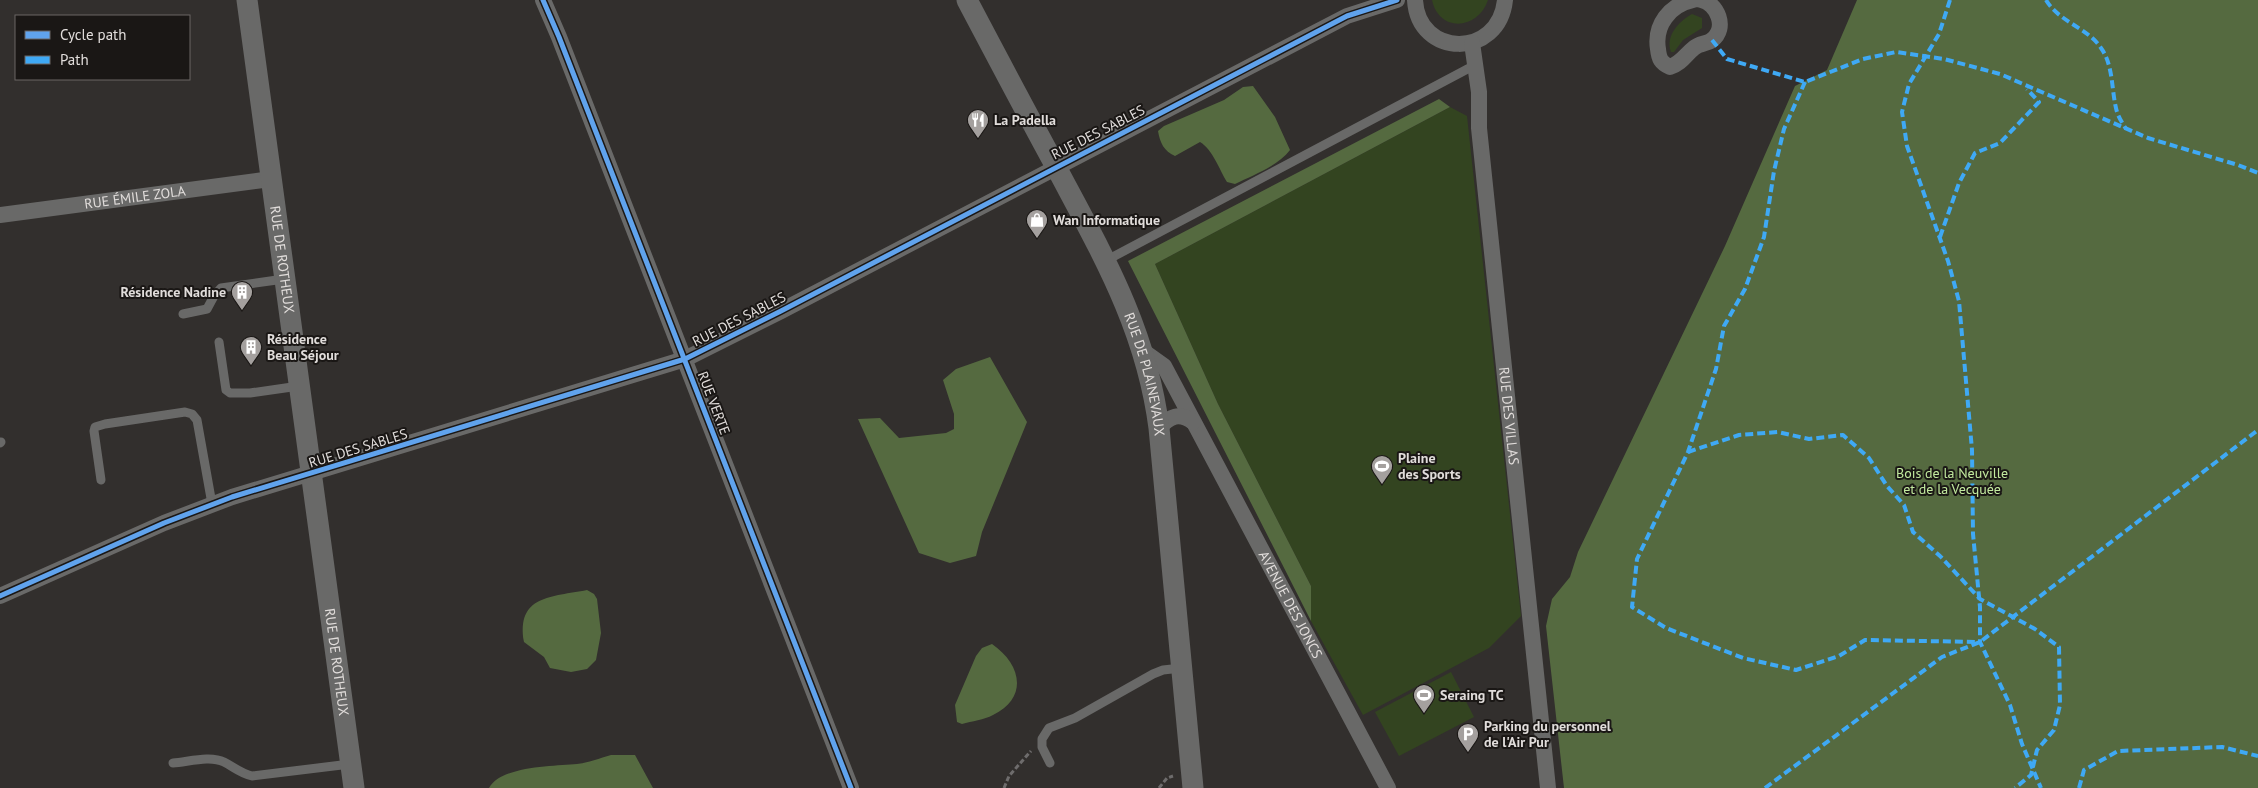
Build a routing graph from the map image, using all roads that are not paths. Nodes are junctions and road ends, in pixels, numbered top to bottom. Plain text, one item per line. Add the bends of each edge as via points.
1 (247, 0) edge
2 (543, 0) edge
3 (967, 0) edge
4 (1415, 0) edge
5 (1505, 0) edge
6 (1392, 1) edge
7 (1472, 43) junction
8 (1475, 65) junction
9 (1056, 167) junction
10 (271, 179) junction
11 (0, 215) edge
12 (1107, 260) junction
13 (284, 279) junction
14 (183, 314) dead end
15 (219, 342) dead end
16 (1143, 352) junction
17 (685, 359) junction
18 (299, 386) junction
19 (1193, 422) junction
20 (1159, 428) junction
21 (311, 474) junction
22 (101, 480) dead end
23 (212, 504) junction
24 (0, 596) edge
25 (1181, 668) junction
26 (173, 763) dead end
27 (1050, 763) dead end
28 (351, 764) junction
29 (354, 788) edge
30 (851, 788) edge
31 (1193, 788) edge
32 (1388, 788) edge
33 (1548, 788) edge

1 - 10 street, RUE DE ROTHEUX
2 - 17 street, RUE VERTE
3 - 9 street, RUE DE PLAINEVAUX
4 - 7 street via 1421,23 1430,34 1443,42 1457,45
5 - 7 street via 1504,12 1497,26 1486,37
6 - 9 street, RUE DES SABLES via 1347,16
7 - 8 street, RUE DES VILLAS
8 - 12 lane
8 - 33 street, RUE DES VILLAS
9 - 12 street, RUE DE PLAINEVAUX
9 - 17 street, RUE DES SABLES
10 - 11 street, RUE ÉMILE ZOLA
10 - 13 street, RUE DE ROTHEUX
12 - 16 street, RUE DE PLAINEVAUX
13 - 14 lane via 221,288 207,309
13 - 18 street, RUE DE ROTHEUX
15 - 18 lane via 226,390 230,393
16 - 19 street, AVENUE DES JONCS via 1164,366
16 - 20 street, RUE DE PLAINEVAUX via 1152,380
17 - 21 street, RUE DES SABLES
17 - 30 street, RUE VERTE
18 - 21 street, RUE DE ROTHEUX
19 - 20 street via 1185,416 1177,416 1168,418
19 - 32 street, AVENUE DES JONCS
20 - 25 street, RUE DE PLAINEVAUX
21 - 23 street, RUE DES SABLES
21 - 28 street, RUE DE ROTHEUX
22 - 23 lane via 95,427 185,412 196,420
23 - 24 street, RUE DES SABLES
25 - 27 lane via 1153,674 1075,718 1049,728 1042,739 1042,747
25 - 31 street, RUE DE PLAINEVAUX
26 - 28 lane via 213,759 252,776
28 - 29 street, RUE DE ROTHEUX

